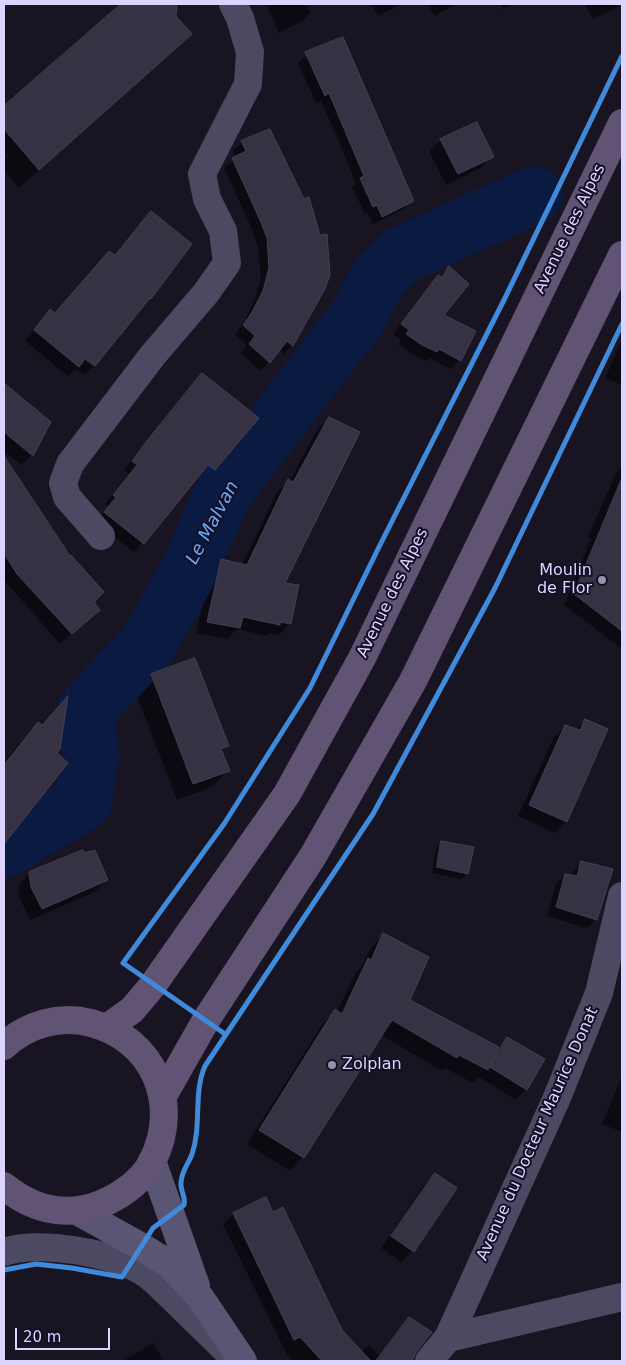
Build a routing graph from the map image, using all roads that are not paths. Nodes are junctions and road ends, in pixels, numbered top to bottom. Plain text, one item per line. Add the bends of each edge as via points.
1 (233, 4) edge
2 (622, 123) edge
3 (622, 255) edge
4 (101, 536) dead end
5 (622, 896) edge
6 (108, 1027) junction
7 (4, 1046) edge
8 (163, 1096) junction
9 (152, 1161) junction
10 (8, 1194) edge
11 (77, 1211) junction
12 (4, 1252) edge
13 (200, 1297) junction
14 (622, 1298) edge
15 (448, 1338) junction
16 (238, 1361) edge
17 (243, 1361) edge
18 (429, 1361) edge

1 - 4 street via 250,52 248,84 202,174 207,199 223,231 228,263 70,464 63,483 67,497
2 - 6 main road, Avenue des Alpes via 362,658 287,794 153,985 132,1010
3 - 8 main road via 412,681 312,856 206,1020
5 - 15 street, Avenue du Docteur Maurice Donat via 599,993 556,1100
6 - 7 main road via 77,1019 45,1022 15,1035
6 - 8 main road via 128,1039 144,1055
8 - 9 main road via 163,1130
9 - 11 main road via 133,1186 107,1203
9 - 13 street
10 - 11 main road via 35,1205
11 - 13 street via 169,1264
12 - 16 street via 42,1247 130,1264 147,1275
13 - 17 street
14 - 15 street
15 - 18 street, Avenue du Docteur Maurice Donat

